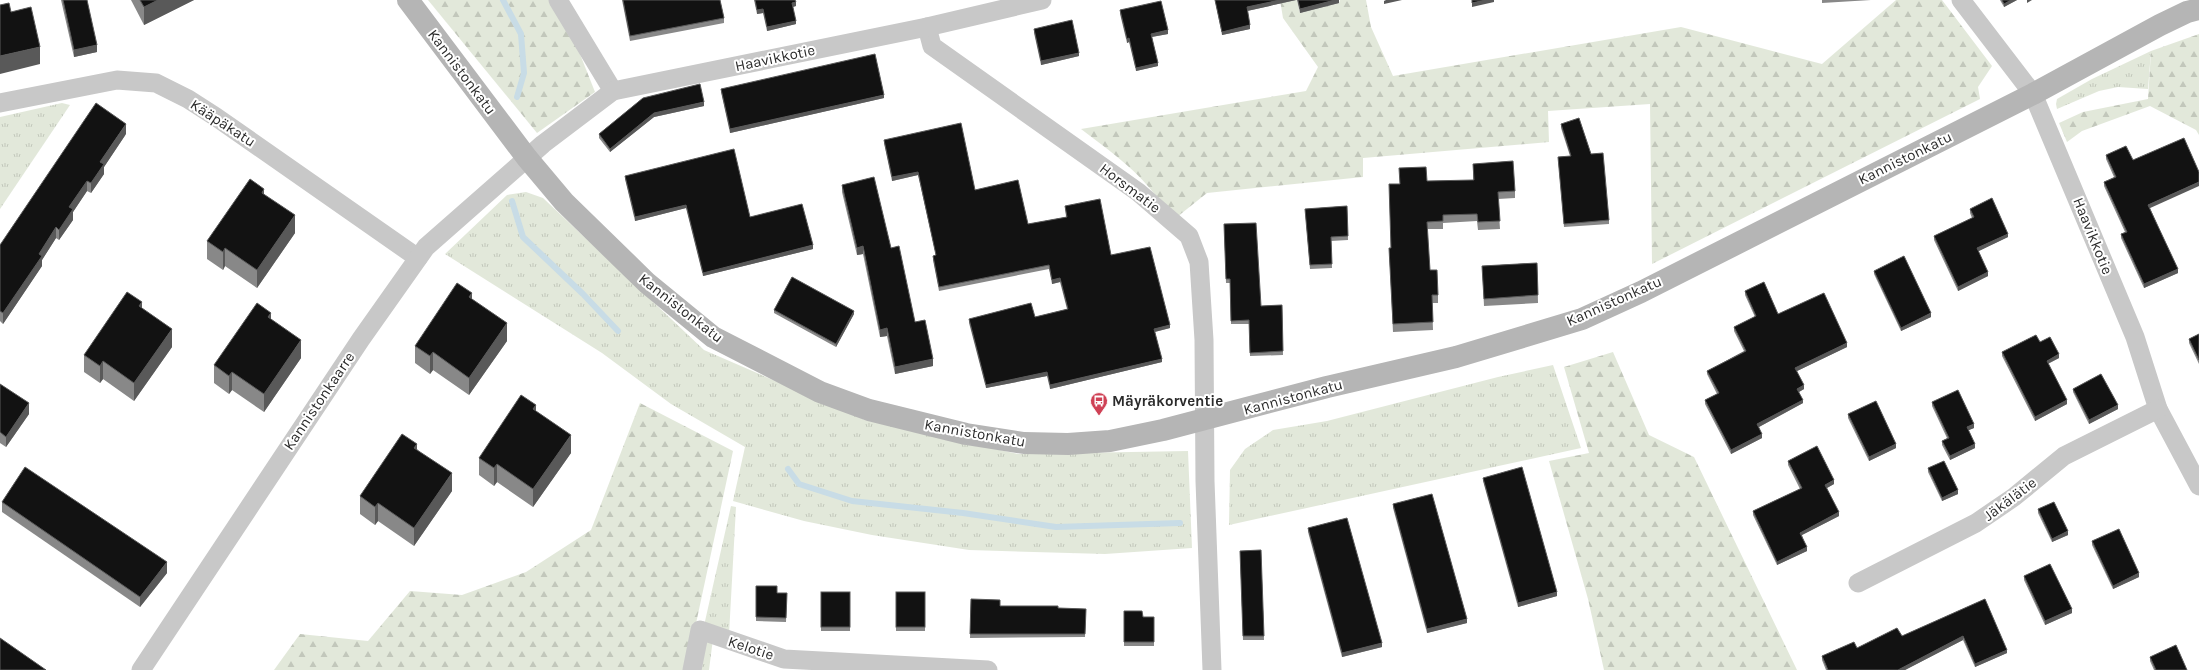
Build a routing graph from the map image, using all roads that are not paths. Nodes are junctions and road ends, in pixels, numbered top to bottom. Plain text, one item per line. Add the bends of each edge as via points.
1 (408, 0) edge
2 (558, 0) edge
3 (1042, 0) edge
4 (1961, 0) edge
5 (2199, 9) edge
6 (927, 27) junction
7 (613, 91) junction
8 (2033, 94) junction
9 (0, 104) edge
10 (527, 158) junction
11 (418, 258) junction
12 (2158, 409) junction
13 (1205, 420) junction
14 (2199, 486) edge
15 (1858, 583) dead end
16 (141, 670) edge
17 (692, 670) edge
18 (988, 670) edge
19 (1212, 670) edge

1 - 10 street, Kannistonkatu
2 - 7 street
3 - 6 street, Haavikkotie
4 - 8 street, Haavikkotie
5 - 8 street, Kannistonkatu via 2160,25
6 - 7 street, Haavikkotie
6 - 13 street, Horsmatie via 932,46 1138,192 1189,236 1199,262 1206,368
7 - 10 street, Haavikkotie
8 - 12 street, Haavikkotie via 2134,337
8 - 13 street, Kannistonkatu via 1641,292 1582,319 1456,357 1327,387
9 - 11 street, Kääpäkatu via 117,80 156,83 216,117
10 - 11 street, Kannistonkaarre via 426,247
10 - 13 street, Kannistonkatu via 564,202 647,283 713,337 820,392 869,410 966,434 1024,443 1068,444 1110,441
11 - 16 street, Kannistonkaarre via 285,452
12 - 14 street, Haavikkotie
12 - 15 street, Jäkälätie via 2064,456 2014,497 1976,523
13 - 19 street
17 - 18 street, Kelotie via 700,630 784,659

